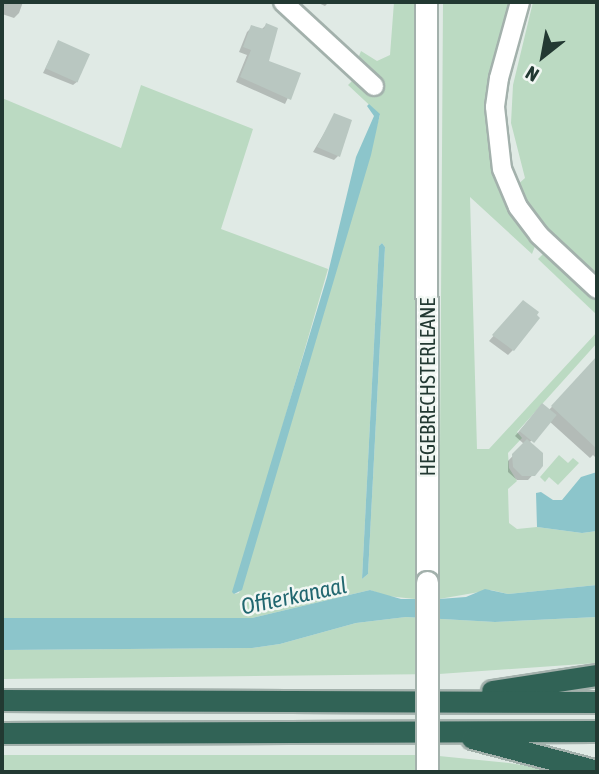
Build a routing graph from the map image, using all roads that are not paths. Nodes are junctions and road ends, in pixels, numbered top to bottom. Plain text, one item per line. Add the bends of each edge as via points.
1 (283, 2) edge
2 (426, 2) edge
3 (520, 2) edge
4 (374, 86) dead end
5 (597, 289) edge
6 (597, 676) edge
7 (2, 699) edge
8 (419, 702) junction
9 (597, 702) edge
10 (450, 731) junction
11 (597, 731) edge
12 (2, 733) edge
13 (597, 771) edge
14 (426, 772) edge

1 - 4 street
2 - 14 street, HEGEBRECHSTERLEANE, bridge
3 - 5 street via 495,100 502,169 518,207 533,227
6 - 8 highway
7 - 8 highway
8 - 9 highway
10 - 11 highway
10 - 12 highway
10 - 13 highway

